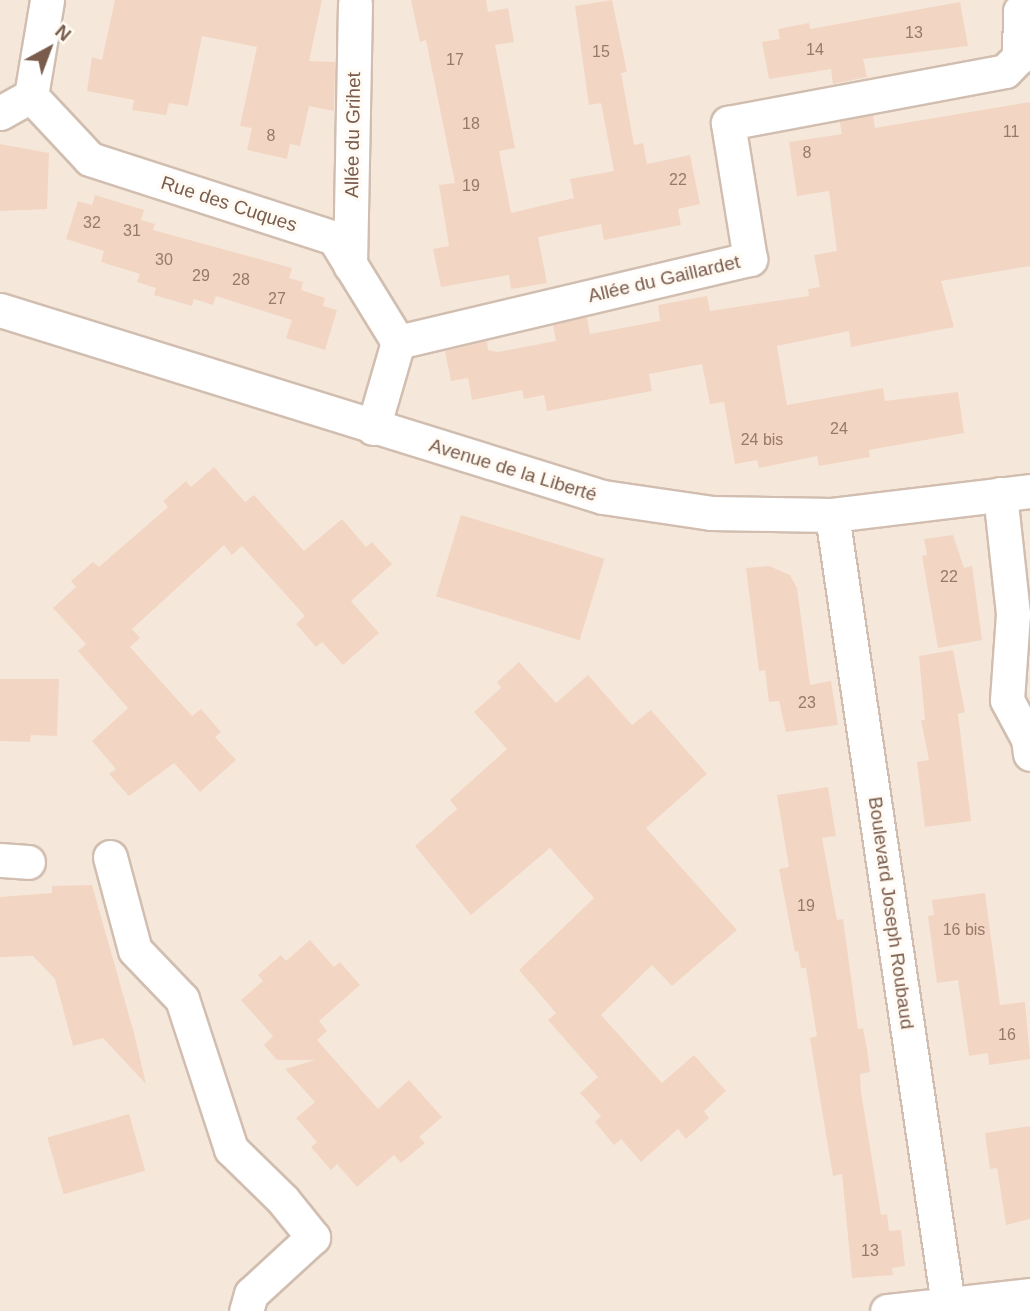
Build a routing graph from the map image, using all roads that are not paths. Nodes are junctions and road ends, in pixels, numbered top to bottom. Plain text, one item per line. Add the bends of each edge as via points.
1 (47, 0) edge
2 (355, 4) dead end
3 (1020, 11) dead end
4 (31, 96) junction
5 (0, 113) edge
6 (350, 265) junction
7 (4, 312) edge
8 (398, 342) junction
9 (373, 428) junction
10 (1015, 492) edge
11 (832, 515) junction
12 (1030, 754) edge
13 (110, 857) dead end
14 (1030, 1295) edge
15 (949, 1308) edge
16 (246, 1311) edge
17 (887, 1311) edge

1 - 4 street
2 - 6 street, Allée du Grihet
3 - 8 street, Allée du Gaillardet via 1019,57 1005,71 728,123 750,259
4 - 5 street
4 - 6 street, Rue des Cuques via 90,159 334,238
6 - 8 street, Rue des Cuques
7 - 9 street, Avenue de la Liberté
8 - 9 street
9 - 11 street, Avenue de la Liberté via 603,497 711,513
10 - 11 street, Avenue de la Liberté
10 - 12 street via 1007,700 1028,739
11 - 15 street, Boulevard Joseph Roubaud
13 - 16 street via 135,950 182,999 232,1149 283,1199 313,1237 251,1294
14 - 15 street
15 - 17 street

